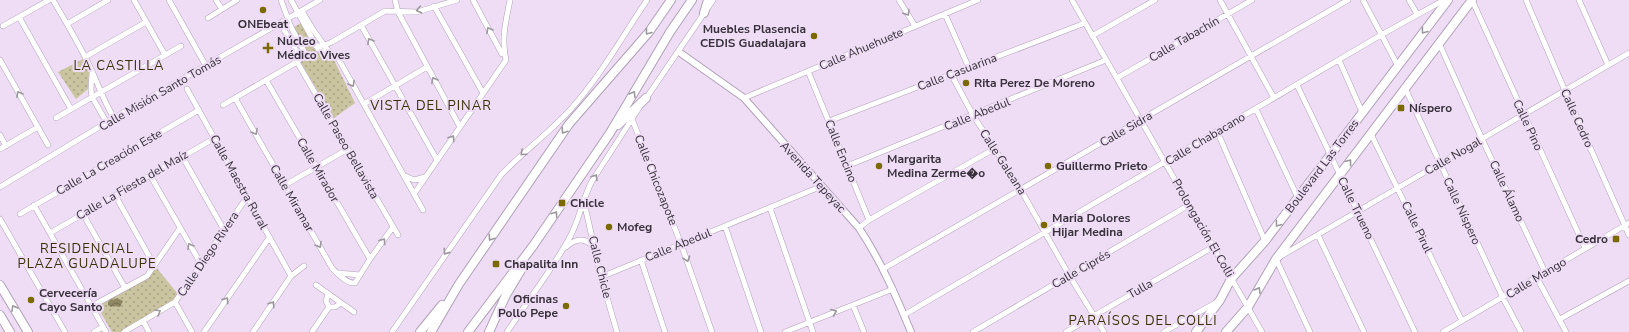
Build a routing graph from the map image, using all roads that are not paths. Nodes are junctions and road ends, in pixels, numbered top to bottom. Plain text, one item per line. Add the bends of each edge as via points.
1 (49, 0) edge
2 (53, 0) edge
3 (108, 0) edge
4 (134, 0) edge
5 (169, 0) edge
6 (216, 0) edge
7 (237, 0) edge
8 (281, 0) edge
9 (291, 0) edge
10 (320, 0) edge
11 (395, 0) edge
12 (457, 0) edge
13 (472, 0) edge
14 (510, 0) edge
15 (647, 0) edge
16 (671, 0) edge
17 (692, 0) edge
18 (708, 0) edge
19 (713, 0) edge
20 (899, 0) edge
21 (978, 0) edge
22 (1072, 0) edge
23 (1155, 0) edge
24 (1220, 0) edge
25 (1252, 0) edge
26 (1348, 0) edge
27 (1363, 0) edge
28 (1409, 0) edge
29 (1444, 0) edge
30 (1448, 0) edge
31 (1472, 0) edge
32 (1526, 0) edge
33 (1579, 0) edge
34 (434, 6) junction
35 (222, 9) junction
36 (299, 12) junction
37 (398, 12) junction
38 (704, 13) junction
39 (945, 14) junction
40 (1228, 14) junction
41 (1417, 14) junction
42 (19, 17) junction
43 (208, 18) dead end
44 (288, 18) junction
45 (146, 22) junction
46 (280, 23) junction
47 (1085, 23) junction
48 (67, 24) junction
49 (361, 25) junction
50 (4, 26) dead end
51 (915, 26) junction
52 (1381, 35) junction
53 (1092, 36) junction
54 (1439, 44) junction
55 (181, 46) dead end
56 (316, 46) junction
57 (325, 46) junction
58 (679, 52) junction
59 (330, 53) junction
60 (1629, 53) edge
61 (165, 55) junction
62 (1251, 56) junction
63 (85, 57) junction
64 (0, 60) edge
65 (299, 60) junction
66 (506, 60) junction
67 (1106, 60) junction
68 (1339, 60) junction
69 (1608, 65) junction
70 (206, 66) junction
71 (1398, 66) junction
72 (427, 68) junction
73 (969, 68) junction
74 (808, 71) junction
75 (92, 72) junction
76 (951, 74) junction
77 (1116, 78) junction
78 (266, 80) junction
79 (395, 85) junction
80 (1297, 85) junction
81 (1405, 88) junction
82 (187, 89) dead end
83 (1565, 91) junction
84 (100, 92) junction
85 (483, 93) junction
86 (92, 97) junction
87 (236, 98) junction
88 (646, 98) junction
89 (744, 98) junction
90 (1274, 98) junction
91 (364, 104) junction
92 (223, 105) dead end
93 (71, 109) junction
94 (1256, 109) junction
95 (199, 110) junction
96 (1362, 112) junction
97 (973, 115) junction
98 (1524, 115) junction
99 (56, 118) dead end
100 (114, 118) junction
101 (632, 119) junction
102 (1141, 120) junction
103 (829, 121) junction
104 (107, 123) junction
105 (38, 127) junction
106 (460, 127) junction
107 (1217, 131) junction
108 (610, 133) junction
109 (1371, 134) junction
110 (0, 135) edge
111 (215, 138) junction
112 (1482, 139) junction
113 (48, 145) dead end
114 (6, 146) junction
115 (0, 149) edge
116 (348, 149) junction
117 (994, 149) junction
118 (1330, 155) junction
119 (182, 156) junction
120 (437, 160) junction
121 (1165, 163) junction
122 (1440, 164) junction
123 (847, 166) junction
124 (317, 167) junction
125 (1340, 174) junction
126 (150, 175) junction
127 (404, 175) junction
128 (426, 177) junction
129 (285, 185) junction
130 (822, 186) junction
131 (0, 187) edge
132 (1398, 189) junction
133 (1021, 190) junction
134 (414, 194) junction
135 (115, 195) junction
136 (247, 197) junction
137 (1298, 198) junction
138 (584, 202) junction
139 (34, 205) junction
140 (1189, 205) junction
141 (770, 208) junction
142 (424, 210) dead end
143 (1358, 212) junction
144 (20, 214) dead end
145 (83, 214) junction
146 (0, 219) edge
147 (869, 220) junction
148 (1627, 224) edge
149 (725, 226) junction
150 (393, 227) junction
151 (180, 228) junction
152 (859, 228) junction
153 (224, 230) junction
154 (50, 233) junction
155 (1045, 233) junction
156 (398, 235) dead end
157 (1318, 235) junction
158 (1629, 235) edge
159 (269, 238) junction
160 (1265, 241) junction
161 (682, 244) junction
162 (533, 246) junction
163 (1213, 247) junction
164 (595, 248) junction
165 (1585, 248) junction
166 (562, 250) junction
167 (370, 259) junction
168 (1276, 259) junction
169 (641, 260) junction
170 (201, 264) junction
171 (154, 265) junction
172 (304, 266) dead end
173 (883, 269) junction
174 (1545, 272) junction
175 (336, 273) junction
176 (1070, 275) junction
177 (291, 276) junction
178 (359, 277) junction
179 (601, 277) junction
180 (1537, 278) junction
181 (1231, 279) junction
182 (1629, 281) edge
183 (459, 284) junction
184 (0, 285) edge
185 (316, 285) dead end
186 (125, 288) junction
187 (893, 289) junction
188 (328, 294) junction
189 (1503, 298) junction
190 (1220, 300) junction
191 (175, 302) junction
192 (341, 303) junction
193 (853, 304) junction
194 (92, 306) junction
195 (329, 306) junction
196 (1248, 307) junction
197 (354, 312) dead end
198 (0, 315) edge
199 (904, 315) junction
200 (1094, 315) junction
201 (1560, 319) junction
202 (21, 320) junction
203 (143, 321) junction
204 (1462, 321) junction
205 (810, 322) junction
206 (105, 329) edge
207 (9, 330) edge
208 (1453, 330) edge
209 (28, 332) edge
210 (65, 332) edge
211 (94, 332) edge
212 (124, 332) edge
213 (150, 332) edge
214 (192, 332) edge
215 (204, 332) edge
216 (254, 332) edge
217 (312, 332) edge
218 (392, 332) edge
219 (420, 332) edge
220 (431, 332) edge
221 (468, 332) edge
222 (489, 332) edge
223 (507, 332) edge
224 (618, 332) edge
225 (665, 332) edge
226 (712, 332) edge
227 (761, 332) edge
228 (785, 332) edge
229 (813, 332) edge
230 (864, 332) edge
231 (911, 332) edge
232 (972, 332) edge
233 (1066, 332) edge
234 (1104, 332) edge
235 (1164, 332) edge
236 (1196, 332) edge
237 (1226, 332) edge
238 (1262, 332) edge
239 (1310, 332) edge
240 (1364, 332) edge
241 (1415, 332) edge
242 (1443, 332) edge
243 (1521, 332) edge
244 (1566, 332) edge

1 - 42 street
2 - 48 street
3 - 48 street
4 - 45 street
5 - 70 street
6 - 35 street
7 - 35 street
8 - 44 street
9 - 36 street
10 - 36 street, Calle Misión Santo Tomás
11 - 37 street
12 - 34 street
66 -> 13 street
14 - 66 street via 503,41
15 -> 218 street via 591,85 569,111 501,175
16 -> 183 main road via 649,32 569,124
108 -> 17 main road
18 - 38 main road
19 - 38 street
20 -> 51 street
21 - 39 street, Calle Ahuehuete
22 - 47 street, Prolongación El Colli
23 - 53 street
24 - 40 street
25 - 40 street, Calle Tabachín
26 - 62 street, Calle Sidra
27 - 52 street
28 - 41 street
29 - 41 street, Calle Chabacano
30 -> 71 main road, Boulevard Las Torres
31 - 54 main road, Boulevard Las Torres
31 - 98 street, Calle Pino
32 - 83 street, Calle Cedro
33 - 69 street
34 -> 37 street via 417,12
34 - 85 street
35 - 43 street
36 - 44 street, Calle Misión Santo Tomás
36 - 56 street
36 - 57 street
37 - 49 street via 385,11
37 - 72 street
38 - 58 street
39 - 51 street, Calle Ahuehuete
39 - 73 street
40 - 62 street
40 - 77 street, Calle Tabachín
41 - 52 street, Calle Chabacano
42 - 50 street
42 - 93 street
44 - 46 street, Calle Misión Santo Tomás
44 - 65 street, Calle Paseo Bellavista via 305,53
45 - 61 street
45 - 63 street
46 - 65 street, Calle Paseo Bellavista
46 - 70 street, Calle Misión Santo Tomás
47 - 53 street, Prolongación El Colli
47 - 73 street, Calle Casuarina
48 - 63 street
49 - 57 street
79 -> 49 street
51 - 74 street, Calle Ahuehuete
52 - 68 street, Calle Chabacano
52 - 71 street
53 - 67 street, Prolongación El Colli
54 - 81 main road, Boulevard Las Torres
54 - 112 street, Calle Álamo
55 - 61 street
56 - 57 street
56 - 59 street via 322,52
57 - 59 street
58 - 88 street
58 - 89 street, Avenida Tepeyac
59 -> 91 street via 338,58
60 - 69 street, Calle Nogal
61 - 84 street
62 - 90 street
62 - 102 street, Calle Sidra
63 - 75 street
105 -> 64 street
65 - 78 street
65 - 116 street, Calle Paseo Bellavista
66 - 85 street
67 - 77 street, Prolongación El Colli
67 - 97 street, Calle Abedul
68 - 80 street, Calle Chabacano
68 - 96 street
69 - 83 street, Calle Nogal
70 - 100 street, Calle Misión Santo Tomás
71 - 96 main road, Boulevard Las Torres
72 - 79 street
106 -> 72 street
73 - 76 street, Calle Casuarina
74 - 89 street, Calle Ahuehuete
74 - 103 street, Calle Encino
75 - 84 street
75 - 86 street
76 - 97 street, Calle Galeana
76 - 103 street, Calle Casuarina
77 - 102 street, Prolongación El Colli
78 - 87 street
78 - 124 street, Calle Mirador
79 - 91 street
79 - 120 street
80 - 90 street, Calle Chabacano
80 - 118 street, Calle Trueno
81 - 109 main road, Boulevard Las Torres
81 - 122 street, Calle Níspero
82 - 95 street, Calle Maestra Rural
83 - 98 street, Calle Nogal
83 - 148 street, Calle Cedro
84 - 86 street
84 - 100 street
85 - 106 street
86 - 93 street
86 - 104 street
87 - 92 street
87 -> 129 street, Calle Miramar
88 - 101 street
88 - 108 main road
89 - 130 street, Avenida Tepeyac
90 - 94 street, Calle Chabacano
91 - 127 street
93 - 99 street
94 - 107 street, Calle Chabacano
94 - 137 street
95 - 111 street, Calle Maestra Rural
95 - 139 street, Calle La Creación Este
96 - 118 main road, Boulevard Las Torres
97 - 117 street, Calle Galeana
97 - 123 street, Calle Abedul
98 - 112 street, Calle Nogal
98 - 165 street, Calle Pino
100 - 104 street, Calle Misión Santo Tomás
138 -> 101 street via 592,181
101 - 161 street, Calle Chicozapote
102 - 121 street, Prolongación El Colli
102 - 133 street, Calle Sidra
103 - 123 street, Calle Encino
104 - 131 street, Calle Misión Santo Tomás
105 - 113 street
105 - 114 street
120 -> 106 street
107 - 121 street, Calle Chabacano
107 - 160 street
162 -> 108 main road
125 -> 109 main road, Boulevard Las Torres
109 - 132 street, Calle Pirul
110 - 114 street
111 - 119 street, Calle La Fiesta del Maíz
111 - 136 street, Calle Maestra Rural
112 - 122 street, Calle Nogal
112 - 174 street, Calle Álamo
114 - 115 street
116 - 124 street
116 - 150 street, Calle Paseo Bellavista
117 - 133 street, Calle Galeana
117 - 147 street
118 - 125 street, Calle Trueno
118 - 137 main road, Boulevard Las Torres
119 - 126 street, Calle La Fiesta del Maíz
119 - 153 street
120 - 128 street
121 - 140 street, Prolongación El Colli
121 - 155 street, Calle Chabacano
122 - 132 street, Calle Nogal
122 - 189 street, Calle Níspero
123 - 147 street, Calle Encino
124 - 129 street
124 - 167 street, Calle Mirador
125 - 143 street, Calle Trueno
125 - 168 main road, Boulevard Las Torres
126 - 135 street, Calle La Fiesta del Maíz
126 - 151 street
127 - 128 street via 414,180
127 - 134 street
128 - 134 street
129 -> 175 street, Calle Miramar
130 - 141 street, Calle Abedul
130 - 152 street, Avenida Tepeyac
132 - 143 street, Calle Nogal
132 - 204 street, Calle Pirul
133 - 155 street, Calle Galeana
133 - 173 street, Calle Sidra
134 - 142 street
135 - 145 street, Calle La Fiesta del Maíz
135 - 171 street
136 - 153 street, Calle Diego Rivera
136 - 159 street, Calle Maestra Rural
137 -> 160 main road, Boulevard Las Torres
138 - 164 street, Calle Chicle
138 - 166 street
139 - 144 street, Calle La Creación Este
139 - 154 street
140 - 163 street, Prolongación El Colli
140 - 176 street, Calle Ciprés
141 - 149 street, Calle Abedul
141 - 205 street
143 - 157 street, Calle Nogal
143 - 241 street, Calle Trueno
145 - 154 street, Calle La Fiesta del Maíz
145 - 186 street
146 - 210 street
147 - 152 street
148 - 158 street, Calle Cedro
148 - 165 street, Calle Mango
149 - 161 street, Calle Abedul
149 - 227 street
150 - 156 street, Calle Paseo Bellavista
167 -> 150 street
170 -> 151 street
151 - 171 street
152 - 173 street, Avenida Tepeyac
153 - 170 street, Calle Diego Rivera
154 - 194 street
155 - 176 street, Calle Galeana
155 - 199 street, Calle Chabacano
157 - 168 street, Calle Nogal
157 - 240 street
159 - 177 street, Calle Maestra Rural
215 -> 159 street
160 - 181 main road, Boulevard Las Torres
161 - 169 street, Calle Abedul
161 -> 226 street, Calle Chicozapote
162 - 221 main road
162 - 222 main road
163 - 181 street, Prolongación El Colli
163 - 200 street, Tulla
164 - 166 street via 588,241 579,240
164 - 179 street, Calle Chicle
165 - 174 street, Calle Mango
166 - 223 street
167 - 178 street
196 -> 168 main road, Boulevard Las Torres
168 - 239 street
169 - 179 street, Calle Abedul
169 - 225 street
170 - 191 street, Calle Diego Rivera
171 - 186 street via 147,276
172 - 177 street
173 - 187 street, Avenida Tepeyac
174 - 180 street, Calle Mango
175 - 178 street
175 - 178 street, Calle Miramar via 352,284 356,283
176 - 200 street, Calle Galeana
176 - 232 street, Calle Ciprés
216 -> 177 street
179 - 224 street, Calle Chicle
180 - 189 street, Calle Mango
180 - 201 street
181 - 190 main road, Boulevard Las Torres
181 - 196 street, Prolongación El Colli
182 - 201 street
183 - 219 main road
183 - 220 main road
202 -> 184 main road
185 - 188 street
186 - 194 street
187 - 193 street
187 - 199 street, Avenida Tepeyac
188 - 192 street
188 - 195 street via 326,301
189 - 204 street, Calle Mango
189 - 243 street, Calle Níspero
190 - 235 street
190 - 236 main road, Boulevard Las Torres
203 -> 191 street, Calle Diego Rivera
191 - 214 street
192 - 195 street via 335,308
192 - 197 street
205 -> 193 street
193 - 230 street
194 - 206 street
195 - 217 street
196 - 237 main road, Boulevard Las Torres
196 - 238 street, Prolongación El Colli
198 - 207 main road
199 - 231 street, Avenida Tepeyac
200 - 233 street, Tulla
200 - 234 street, Calle Galeana
201 - 244 street
202 - 207 main road
202 - 209 main road
203 - 212 street, Calle Diego Rivera
203 - 213 street
204 - 208 street, Calle Mango
205 - 228 street
205 - 229 street
206 - 211 street
208 - 242 street, Calle Mango

